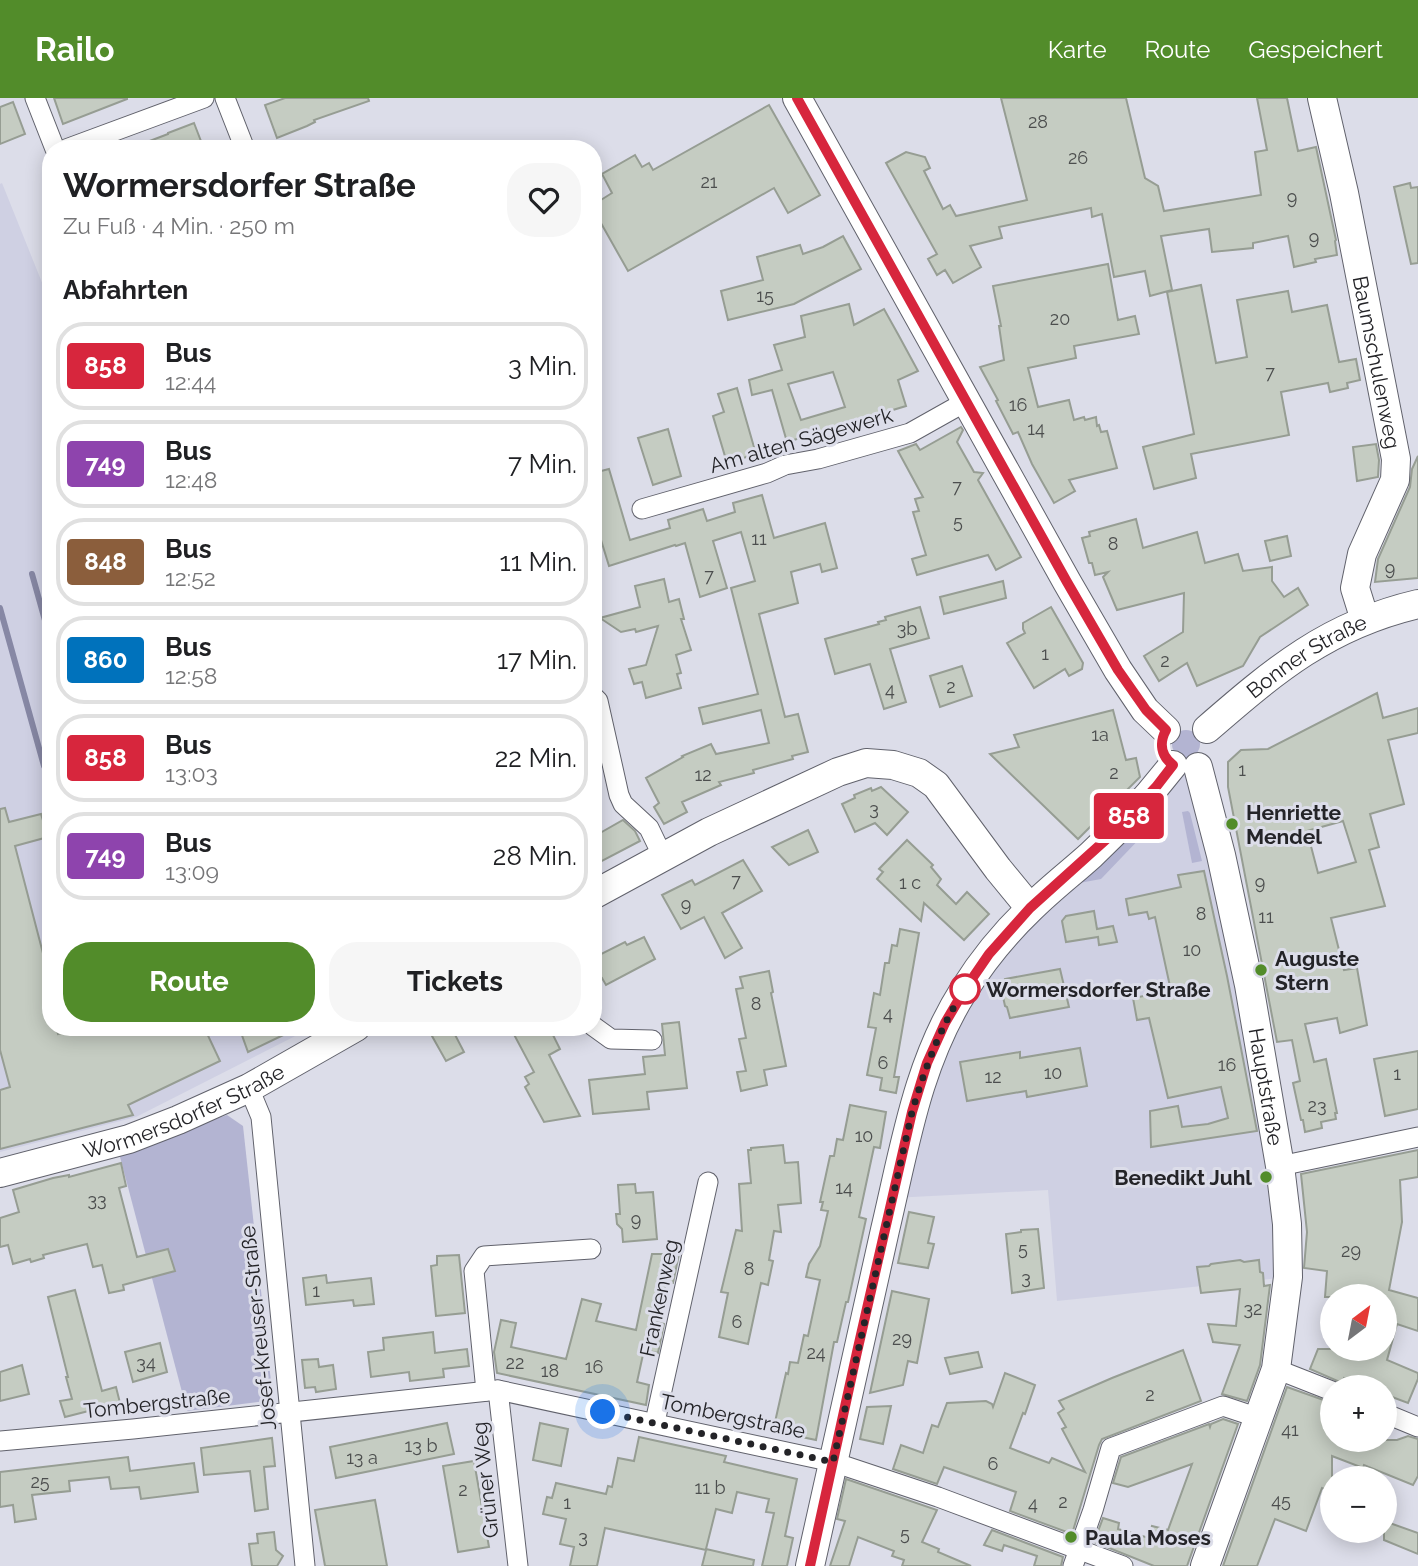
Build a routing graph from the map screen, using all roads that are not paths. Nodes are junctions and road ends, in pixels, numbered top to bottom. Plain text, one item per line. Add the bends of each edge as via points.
1 (35, 98) edge
2 (204, 98) edge
3 (225, 98) edge
4 (797, 98) edge
5 (1326, 102) edge
6 (51, 140) edge
7 (90, 140) edge
8 (241, 140) edge
9 (967, 401) junction
10 (642, 509) dead end
11 (1418, 604) edge
12 (1364, 620) junction
13 (602, 718) edge
14 (1207, 729) junction
15 (1166, 730) junction
16 (1186, 766) junction
17 (663, 857) junction
18 (602, 890) edge
19 (1030, 908) junction
20 (602, 1033) edge
21 (340, 1036) edge
22 (652, 1040) dead end
23 (249, 1088) junction
24 (1418, 1137) edge
25 (1280, 1166) junction
26 (0, 1172) edge
27 (708, 1182) dead end
28 (591, 1249) dead end
29 (1276, 1369) junction
30 (1320, 1386) edge
31 (492, 1390) junction
32 (289, 1412) junction
33 (1259, 1418) junction
34 (1397, 1418) edge
35 (655, 1422) junction
36 (1418, 1427) edge
37 (0, 1441) edge
38 (833, 1462) junction
39 (1076, 1558) edge
40 (305, 1566) edge
41 (518, 1566) edge
42 (810, 1566) edge
43 (1123, 1566) edge
44 (1205, 1566) edge

1 - 6 street
2 - 7 street
3 - 8 street
4 - 9 street
5 - 12 street, Baumschulenweg via 1396,459 1395,480 1362,554 1355,588
9 - 10 street, Am alten Sägewerk via 910,433
9 - 15 street via 1118,670
11 - 12 street, Bonner Straße
12 - 14 street, Bonner Straße via 1286,663
13 - 17 street via 623,804 649,828
14 - 15 street via 1188,720
14 - 16 street via 1212,741 1208,760
15 - 16 street via 1162,747 1168,762
16 - 19 street via 1156,787
16 - 25 street, Hauptstraße via 1221,855
17 - 18 street
17 - 19 street via 838,772 866,763 893,765 919,773 936,785
19 - 38 street via 965,989 927,1063
20 - 22 street via 611,1040
21 - 23 street, Wormersdorfer Straße
23 - 26 street, Wormersdorfer Straße via 129,1139
23 - 32 street, Josef-Kreuser-Straße via 261,1117
24 - 25 street
25 - 29 street, Hauptstraße via 1287,1276
27 - 35 street, Frankenweg
28 - 31 street via 484,1256 474,1271
29 - 30 street
29 - 33 street, Hauptstraße
31 - 32 street, Tombergstraße
31 - 35 street, Tombergstraße
31 - 41 street, Grüner Weg
32 - 37 street, Tombergstraße
32 - 40 street, Josef-Kreuser-Straße
33 - 39 street via 1223,1406 1111,1448
33 - 44 street, Hauptstraße
34 - 36 street
35 - 38 street, Tombergstraße
38 - 39 street, Tombergstraße via 938,1497
38 - 42 street
39 - 43 street, Tombergstraße

